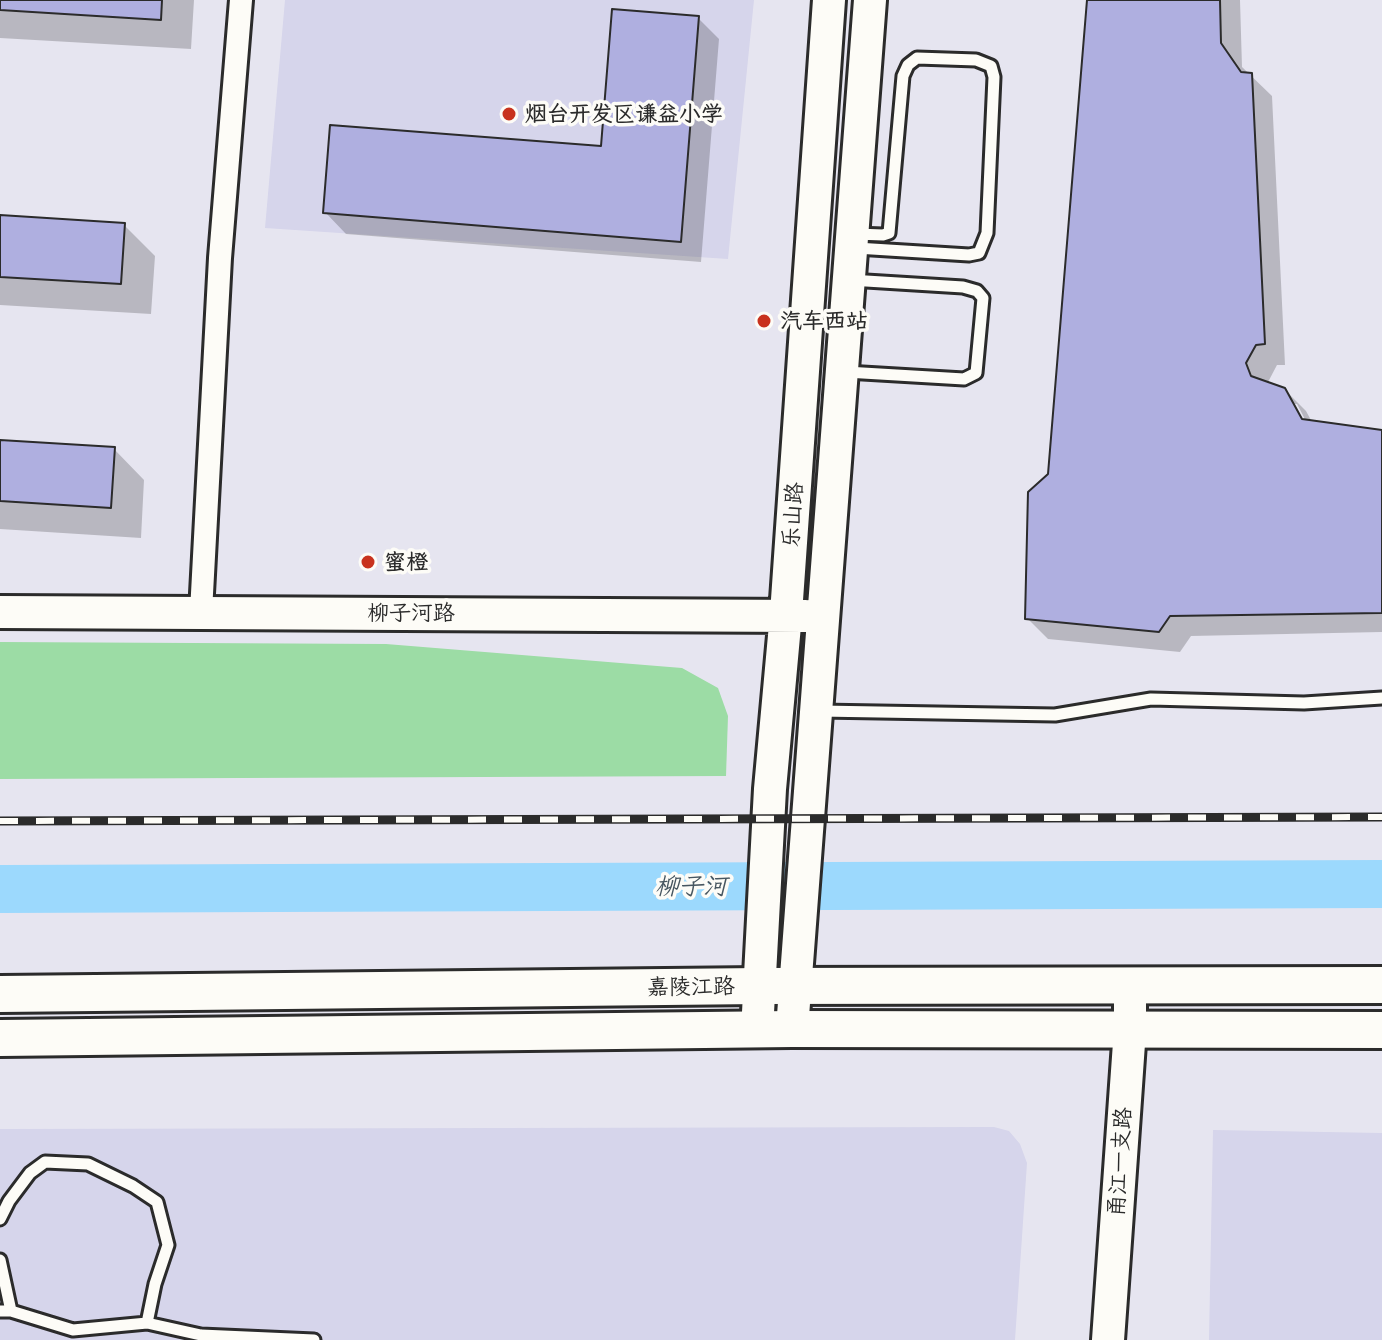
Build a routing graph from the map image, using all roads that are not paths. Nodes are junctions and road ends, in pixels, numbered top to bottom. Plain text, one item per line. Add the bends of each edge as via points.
1 (241, 0) edge
2 (829, 0) edge
3 (870, 0) edge
4 (852, 241) junction
5 (849, 280) junction
6 (842, 371) junction
7 (0, 612) edge
8 (201, 612) junction
9 (786, 614) junction
10 (823, 617) junction
11 (1382, 698) edge
12 (815, 711) junction
13 (797, 970) junction
14 (1130, 985) junction
15 (1382, 985) edge
16 (760, 986) junction
17 (0, 994) edge
18 (792, 1029) junction
19 (1130, 1029) junction
20 (1382, 1030) edge
21 (757, 1031) junction
22 (0, 1038) edge
23 (0, 1219) edge
24 (0, 1260) edge
25 (5, 1311) edge
26 (147, 1323) junction
27 (72, 1335) edge
28 (314, 1340) edge
29 (1108, 1340) edge

1 - 8 street via 220,258
2 - 9 street, 乐山路
3 - 4 street, 乐山路
4 - 4 lane via 979,253 987,233 991,66 976,60 917,58 908,65 889,233
4 - 5 street, 乐山路
5 - 6 street, 乐山路
5 - 6 lane via 977,291 983,298 979,360 976,373 964,379
6 - 10 street, 乐山路
7 - 8 street, 柳子河路
8 - 9 street, 柳子河路
9 - 10 street, 柳子河路
9 - 16 street, 乐山路
10 - 12 street, 乐山路
11 - 12 lane via 1304,703 1151,699 1055,715
12 - 13 street, 乐山路
13 - 14 main road, 嘉陵江路
13 - 16 main road, 嘉陵江路
13 - 18 street, 乐山路
14 - 15 main road, 嘉陵江路
14 - 19 street, 甬江一支路
16 - 17 main road, 嘉陵江路
16 - 21 street, 乐山路
18 - 19 main road, 嘉陵江路
18 - 21 main road, 嘉陵江路
19 - 20 main road, 嘉陵江路
19 - 29 street, 甬江一支路
21 - 22 main road, 嘉陵江路
23 - 26 lane via 30,1173 45,1162 88,1164 157,1202 168,1245
24 - 25 lane
25 - 27 lane
26 - 27 lane
26 - 28 lane via 201,1335

